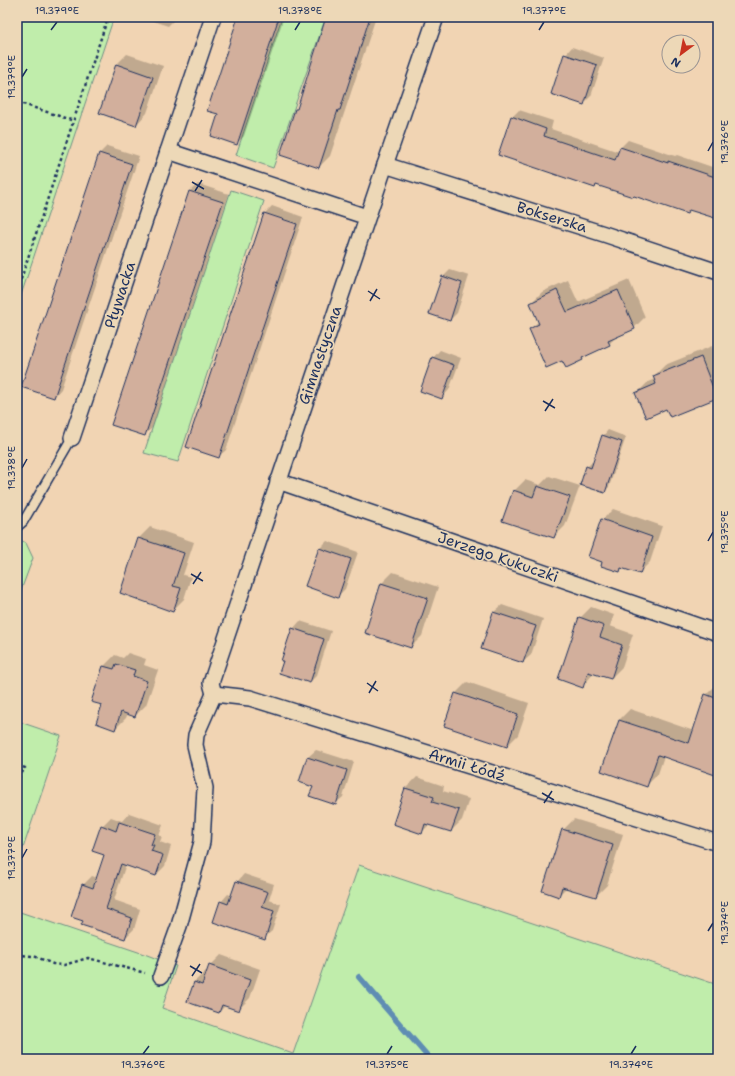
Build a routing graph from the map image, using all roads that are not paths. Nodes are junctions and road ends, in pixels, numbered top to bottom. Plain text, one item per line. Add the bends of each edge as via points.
1 (213, 17) edge
2 (436, 17) edge
3 (168, 151) junction
4 (385, 165) junction
5 (367, 217) junction
6 (718, 272) edge
7 (72, 438) joint
8 (278, 481) junction
9 (17, 527) edge
10 (718, 633) edge
11 (214, 694) junction
12 (718, 843) edge
13 (161, 976) road end

1 - 3 street, Pływacka
2 - 4 street, Gimnastyczna
3 - 5 street
3 - 7 street, Pływacka
4 - 5 street, Gimnastyczna
4 - 6 street, Bokserska
5 - 8 street, Gimnastyczna
7 - 9 lane via 23,522
8 - 10 street, Jerzego Kukuczki
8 - 11 street, Gimnastyczna via 211,683
11 - 12 street, Armii Łódź via 250,698
11 - 13 street via 196,735 195,745 205,788 202,842 179,926

